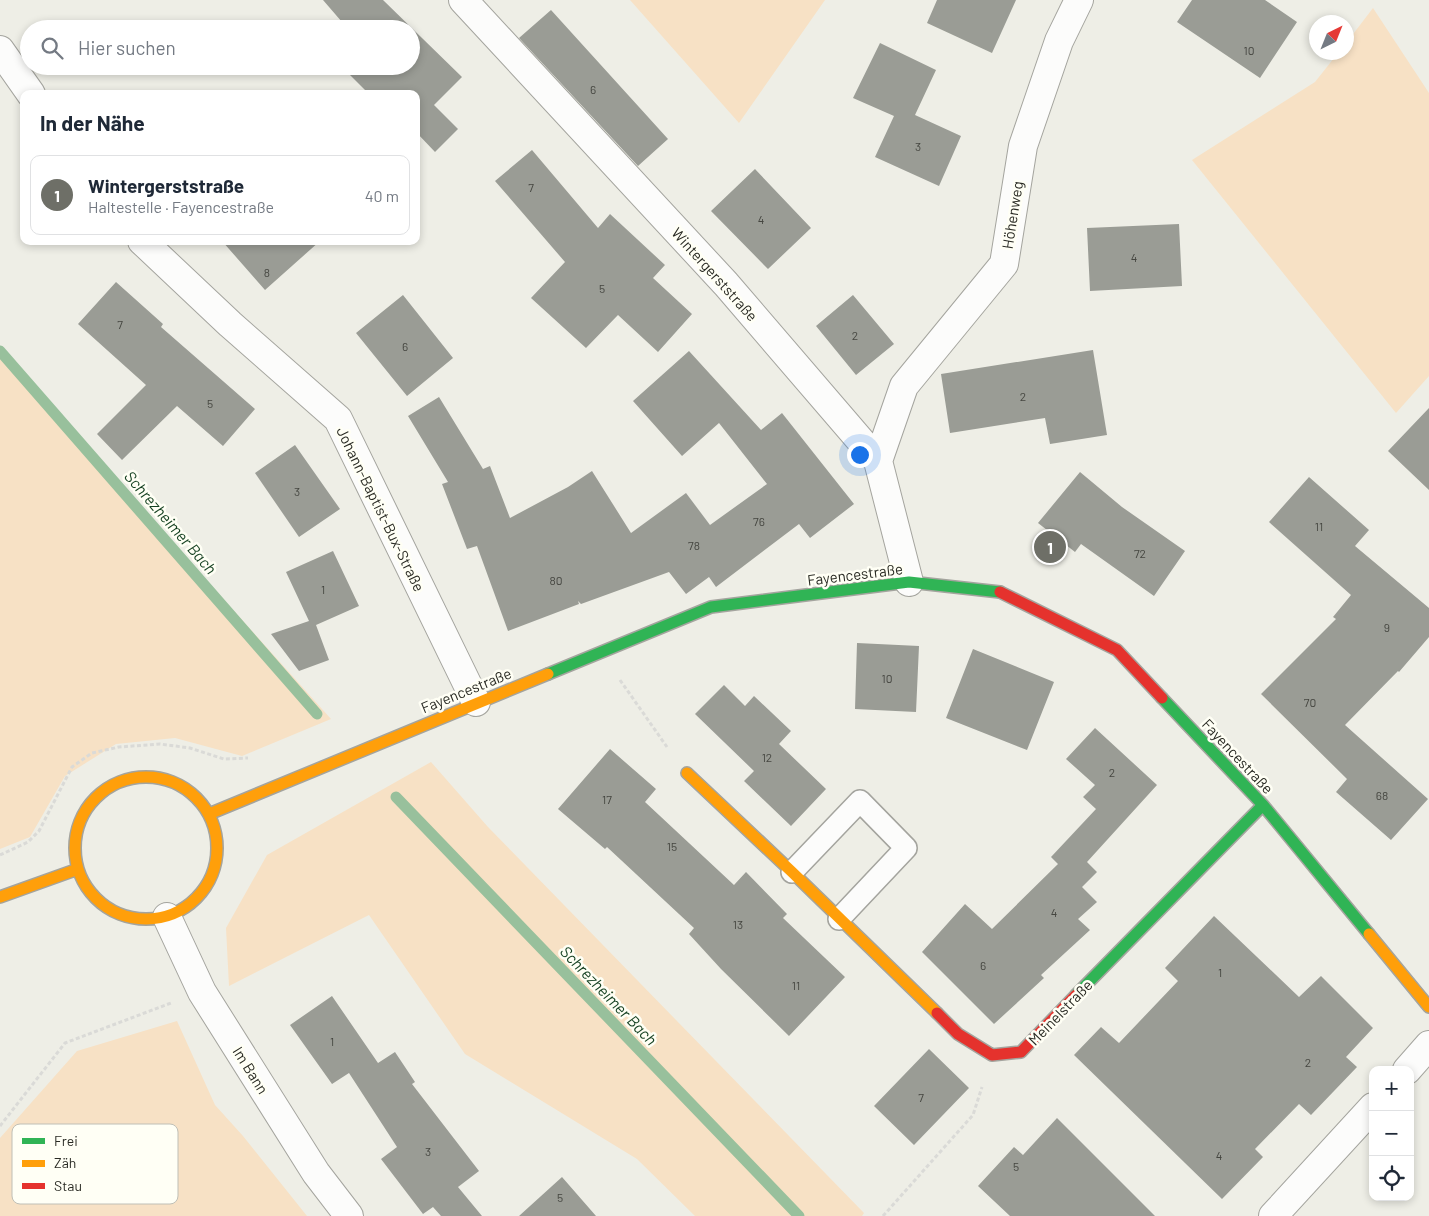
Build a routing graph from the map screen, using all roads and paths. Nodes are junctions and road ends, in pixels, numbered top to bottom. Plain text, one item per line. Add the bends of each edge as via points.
1 (463, 0) edge
2 (1078, 0) edge
3 (0, 50) edge
4 (28, 90) edge
5 (146, 245) edge
6 (878, 461) junction
7 (909, 582) junction
8 (602, 652) junction
9 (476, 702) junction
10 (254, 756) dead end
11 (686, 773) joint
12 (1264, 805) junction
13 (209, 814) junction
14 (0, 855) edge
15 (78, 869) junction
16 (792, 872) junction
17 (0, 897) edge
18 (167, 917) junction
19 (840, 919) junction
20 (202, 992) junction
21 (1429, 1007) edge
22 (1429, 1045) edge
23 (992, 1055) junction
24 (1411, 1066) edge
25 (1369, 1111) edge
26 (0, 1126) edge
27 (349, 1216) edge
28 (883, 1216) edge
29 (1273, 1216) edge

1 - 6 street, Wintergerststraße via 726,284
2 - 6 street, Höhenweg via 1059,41 1023,146 1004,264 904,386
3 - 4 street
5 - 9 street, Johann-Baptist-Bux-Straße via 338,419
6 - 7 street, Wintergerststraße
7 - 8 street, Fayencestraße via 712,607
7 - 12 street, Fayencestraße via 1001,592 1117,650
8 - 9 street, Fayencestraße
8 - 11 path
9 - 13 street, Fayencestraße
10 - 14 path via 224,759 190,748 160,744 118,747 92,753 72,767 39,831 28,842
11 - 16 street
12 - 21 street, Fayencestraße
12 - 23 street, Meinelstraße via 1021,1052
13 - 15 street via 195,795 175,783 153,777 129,779 108,788 91,803 79,823 75,846
13 - 18 street via 218,854 213,875 202,893 186,908
15 - 17 street
15 - 18 street via 87,889 103,906 123,916 145,920
16 - 19 street
16 - 19 lane via 860,801 906,848
18 - 20 street, Im Bann
19 - 23 street via 958,1034
20 - 26 path via 65,1043
20 - 27 street, Im Bann via 316,1173
22 - 24 street
23 - 28 path via 973,1115
25 - 29 street

